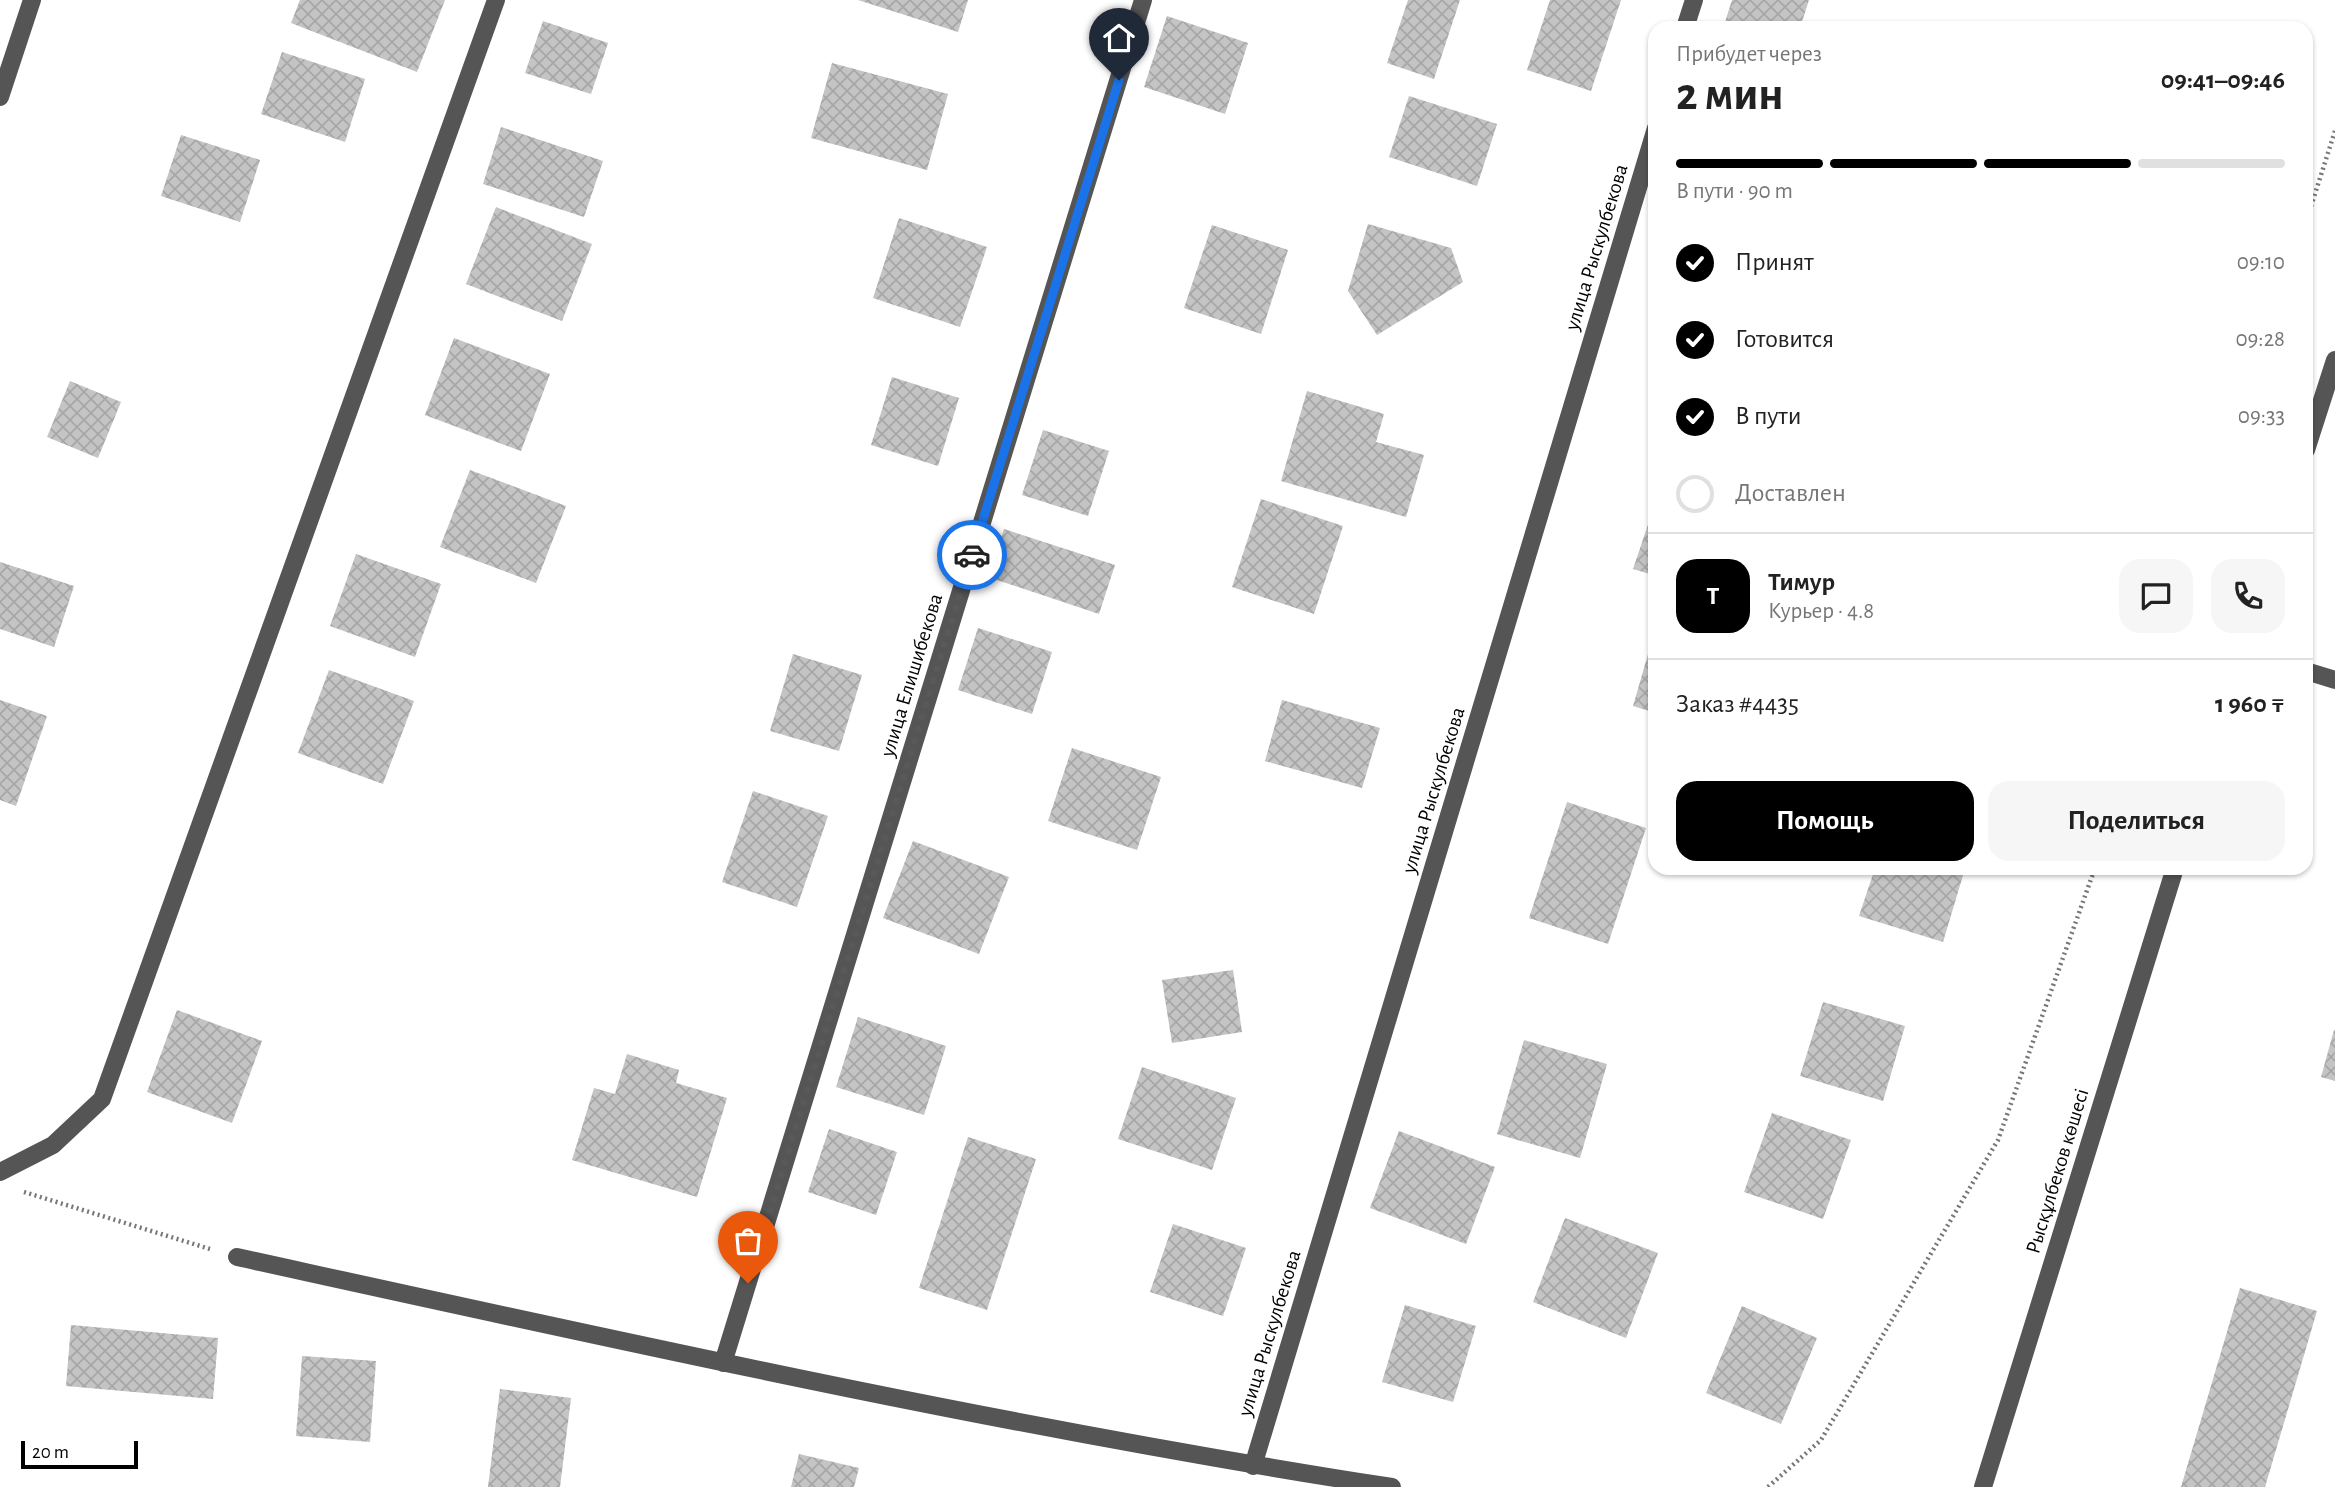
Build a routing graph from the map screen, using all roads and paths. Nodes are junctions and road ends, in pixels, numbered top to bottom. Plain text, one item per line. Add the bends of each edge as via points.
1 (32, 0) edge
2 (496, 0) edge
3 (1143, 0) edge
4 (1694, 0) edge
5 (1687, 21) edge
6 (0, 97) edge
7 (2335, 131) edge
8 (1648, 155) edge
9 (2313, 200) edge
10 (2335, 360) edge
11 (2313, 428) edge
12 (2313, 673) edge
13 (2335, 680) edge
14 (2093, 875) edge
15 (2173, 875) edge
16 (0, 1172) edge
17 (13, 1188) dead end
18 (236, 1257) joint
19 (723, 1363) junction
20 (1253, 1466) junction
21 (1392, 1487) edge
22 (1768, 1487) edge
23 (1983, 1487) edge

1 - 6 street
2 - 16 street via 102,1099 53,1145
3 - 19 street, улица Елишибекова
4 - 5 street
7 - 9 path
8 - 20 street, улица Рыскулбекова
10 - 11 street
12 - 13 street
14 - 22 path via 1998,1140 1821,1440
15 - 23 street, Рысқұлбеков көшесі
17 - 18 path
18 - 19 street
19 - 20 street
20 - 21 street

